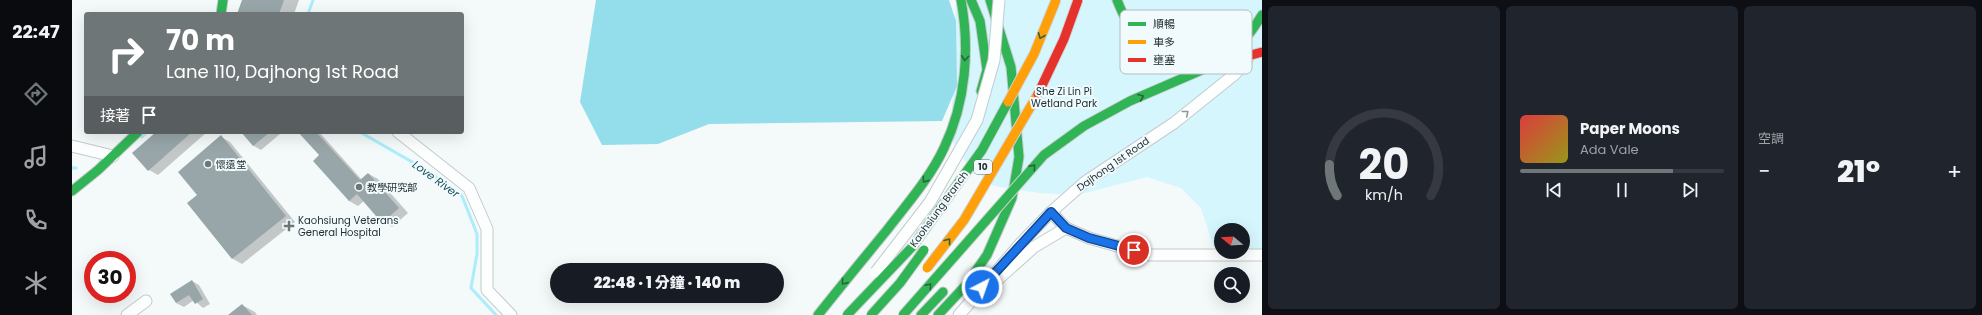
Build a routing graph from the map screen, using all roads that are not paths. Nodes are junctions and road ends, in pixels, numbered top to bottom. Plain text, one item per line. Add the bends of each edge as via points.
1 (223, 0) edge
2 (961, 0) edge
3 (971, 0) edge
4 (990, 0) edge
5 (999, 0) edge
6 (1056, 0) edge
7 (1064, 0) edge
8 (1078, 0) edge
9 (1117, 0) edge
10 (221, 12) edge
11 (1120, 13) edge
12 (1262, 15) edge
13 (1252, 29) edge
14 (1262, 43) edge
15 (1262, 52) edge
16 (1252, 54) edge
17 (1252, 55) edge
18 (1038, 66) dead end
19 (1193, 74) edge
20 (1235, 74) edge
21 (1024, 94) dead end
22 (1006, 129) dead end
23 (136, 134) edge
24 (401, 134) edge
25 (998, 142) dead end
26 (72, 146) edge
27 (113, 156) junction
28 (987, 163) dead end
29 (72, 191) edge
30 (1051, 212) junction
31 (1002, 223) junction
32 (1066, 228) junction
33 (927, 245) dead end
34 (1262, 255) edge
35 (963, 272) dead end
36 (924, 273) dead end
37 (952, 283) dead end
38 (146, 301) dead end
39 (970, 304) junction
40 (127, 315) edge
41 (511, 315) edge
42 (818, 315) edge
43 (843, 315) edge
44 (847, 315) edge
45 (859, 315) edge
46 (871, 315) edge
47 (903, 315) edge
48 (921, 315) edge
49 (938, 315) edge
50 (959, 315) edge

1 - 10 main road
2 -> 42 main road via 966,19 964,80 944,148 907,205
3 - 45 main road via 980,21 987,70 964,148 929,210
4 - 31 main road via 1011,67 1019,157 1012,198
5 - 43 street, bridge via 994,60 977,120 930,202
6 -> 44 main road, bridge via 1034,54 982,150 913,246
7 - 18 main road
36 -> 8 main road, 10, bridge via 964,220 1034,104 1064,39
9 - 11 main road
12 - 13 main road
16 -> 14 street, Dajhong 1st Road, bridge
17 -> 15 main road, bridge
47 -> 19 main road, bridge via 1044,155 1084,126 1130,101
30 -> 20 street, Dajhong 1st Road, bridge via 1085,182 1174,123
21 - 22 main road
23 - 27 main road
24 - 41 street via 469,188 487,229 487,290
25 - 28 main road, 10
26 - 27 street
27 - 29 main road
30 - 32 street
30 - 39 street, Dajhong 1st Road via 982,287
31 - 35 main road
31 - 49 main road via 979,268
32 - 34 street via 1089,238 1149,254
32 - 39 street via 1034,247
33 - 46 main road, Kaohsiung Branch, bridge via 900,283
37 - 48 main road
38 - 40 street
39 - 50 street, Dajhong 1st Road

